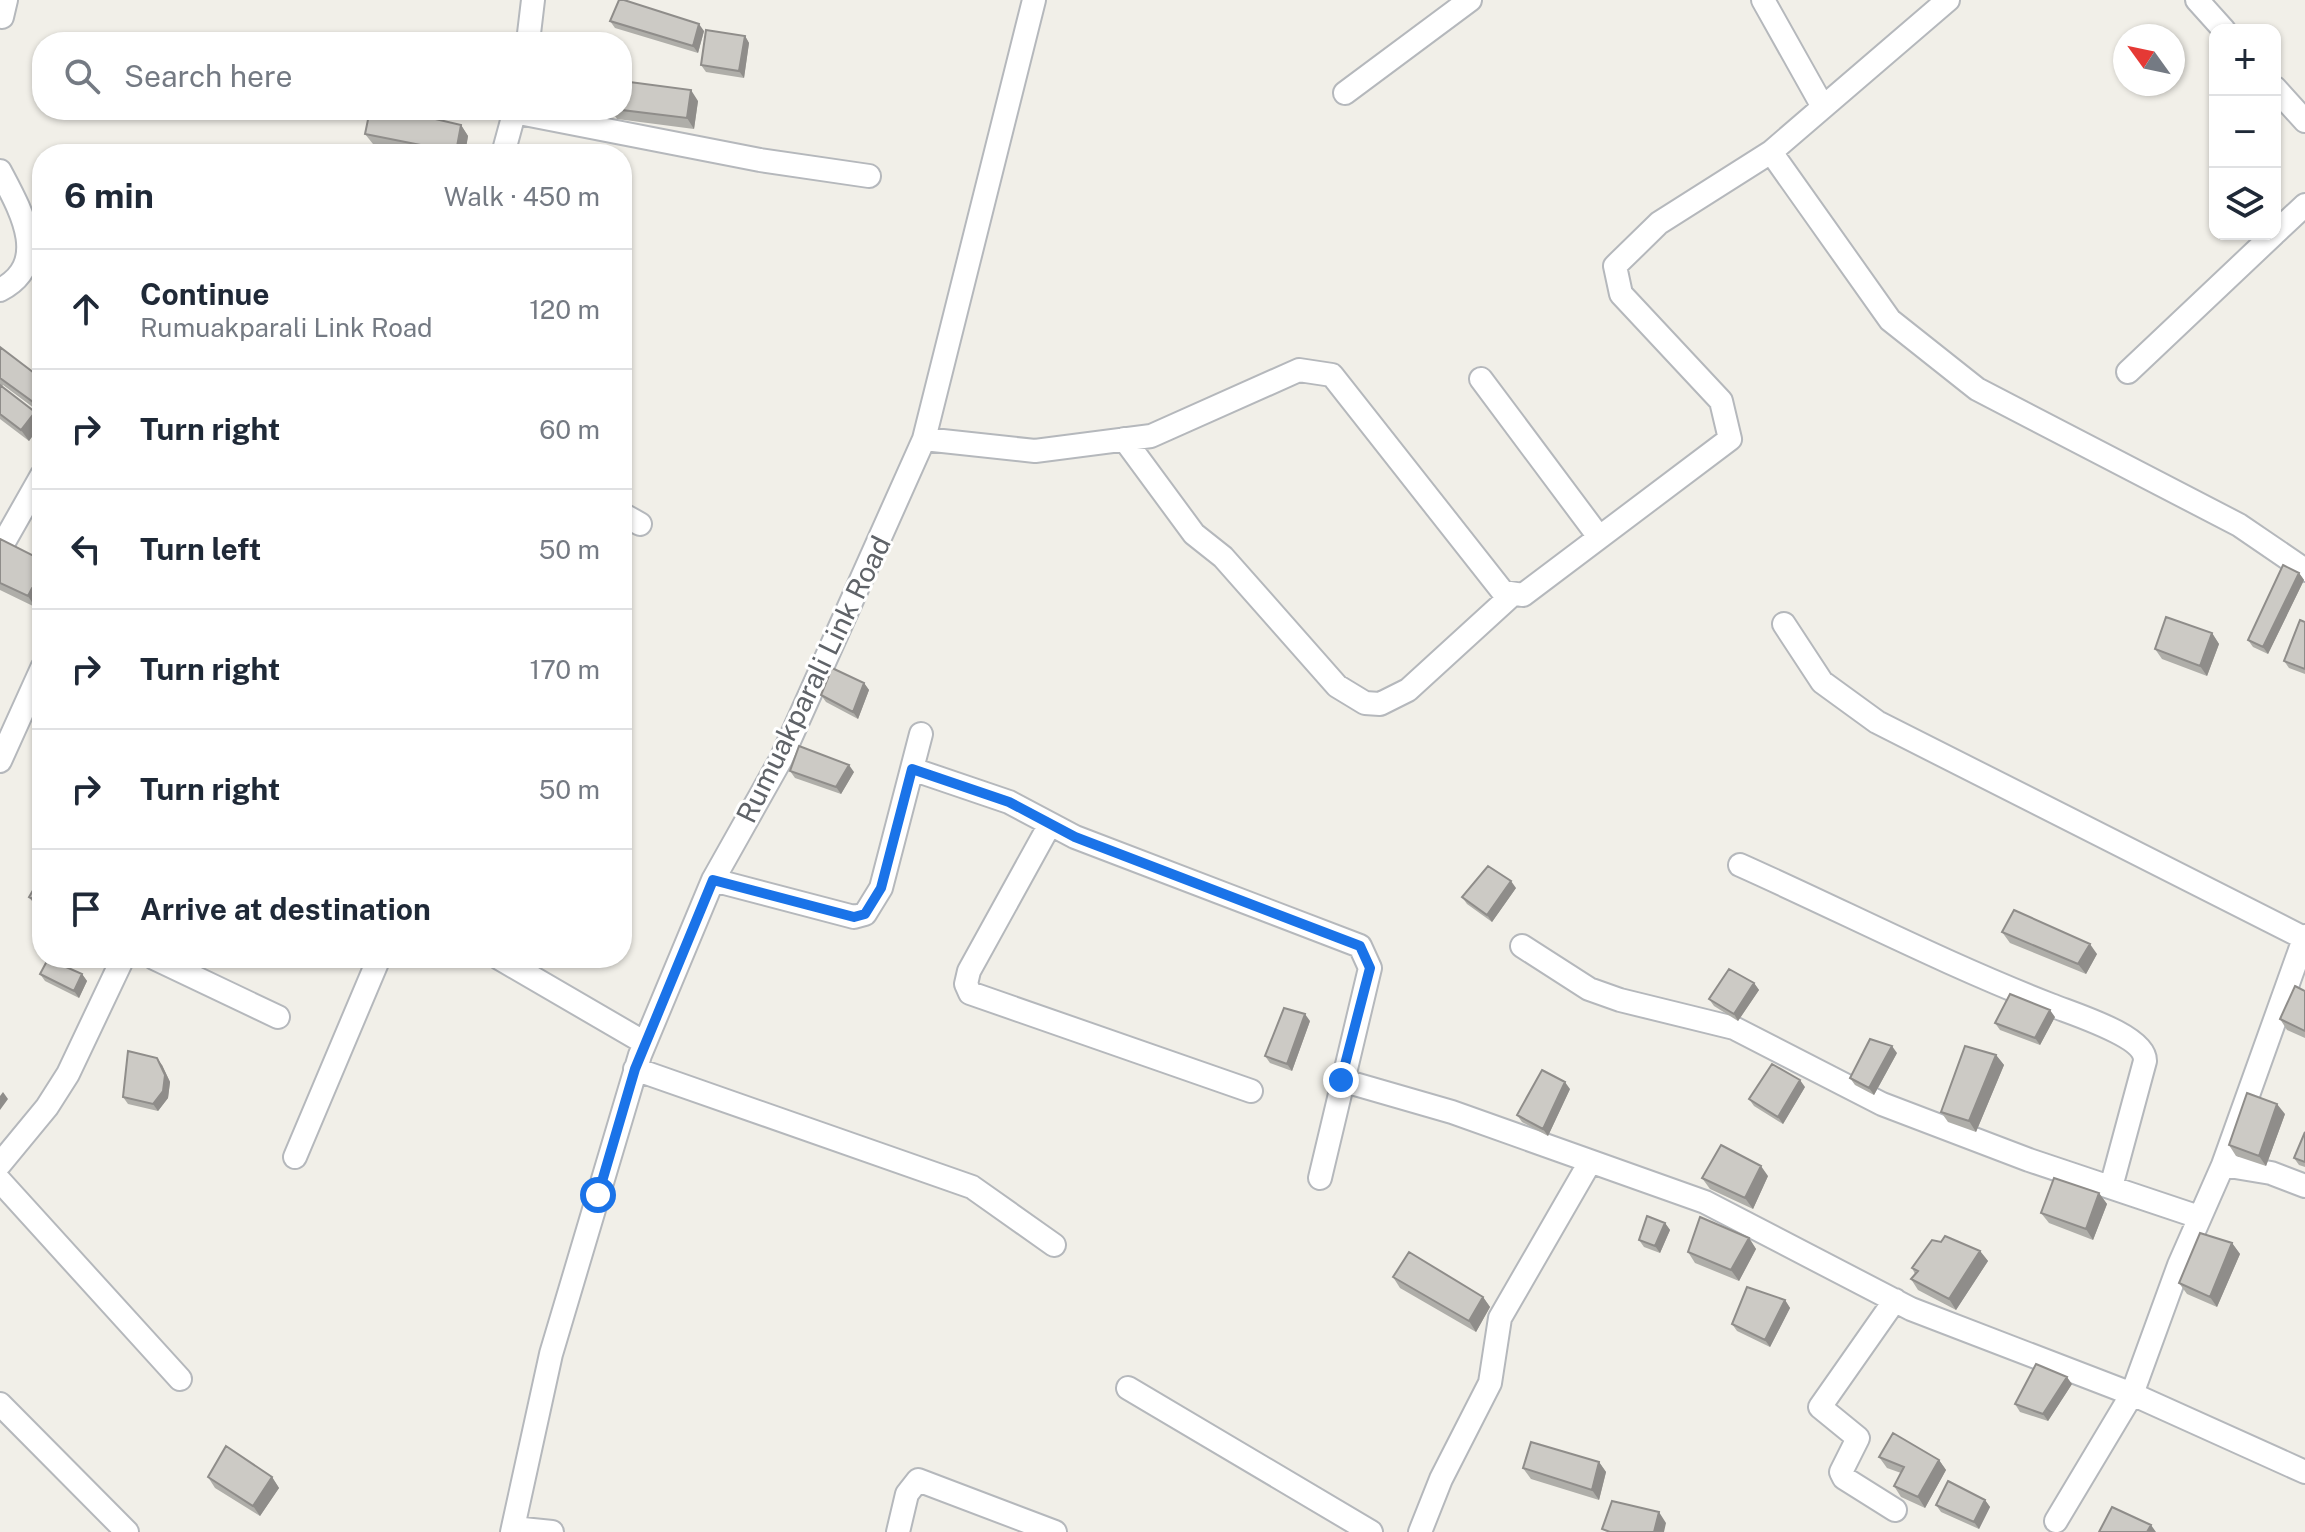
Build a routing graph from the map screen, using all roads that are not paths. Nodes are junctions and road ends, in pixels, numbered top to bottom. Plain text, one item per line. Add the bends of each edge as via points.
1 (533, 0) edge
2 (1034, 0) edge
3 (1470, 0) edge
4 (1763, 0) edge
5 (1948, 0) edge
6 (2197, 0) edge
7 (2219, 24) edge
8 (529, 32) edge
9 (1345, 93) dead end
10 (2281, 95) edge
11 (1823, 107) junction
12 (512, 120) edge
13 (560, 120) edge
14 (2305, 121) edge
15 (506, 144) edge
16 (1771, 152) junction
17 (0, 171) edge
18 (869, 176) dead end
19 (2305, 205) edge
20 (2281, 227) edge
21 (2268, 240) edge
22 (0, 290) edge
23 (2128, 372) dead end
24 (1481, 379) dead end
25 (924, 439) junction
26 (1124, 439) junction
27 (32, 493) edge
28 (1599, 537) junction
29 (0, 549) edge
30 (2305, 570) edge
31 (1512, 595) junction
32 (1784, 624) dead end
33 (32, 690) edge
34 (921, 734) dead end
35 (0, 761) edge
36 (912, 769) junction
37 (1049, 826) junction
38 (1740, 865) dead end
39 (713, 880) junction
40 (2305, 937) edge
41 (1522, 946) dead end
42 (118, 968) edge
43 (175, 968) edge
44 (375, 968) edge
45 (516, 968) edge
46 (278, 1017) dead end
47 (645, 1043) junction
48 (635, 1069) junction
49 (1341, 1080) junction
50 (1251, 1091) dead end
51 (295, 1157) dead end
52 (1590, 1162) junction
53 (0, 1164) edge
54 (2223, 1165) junction
55 (1320, 1178) dead end
56 (0, 1181) edge
57 (2305, 1186) edge
58 (2111, 1187) junction
59 (2199, 1217) junction
60 (1054, 1245) dead end
61 (1895, 1300) junction
62 (180, 1379) dead end
63 (1128, 1388) dead end
64 (2132, 1394) junction
65 (0, 1404) edge
66 (2305, 1472) edge
67 (1895, 1510) dead end
68 (2056, 1521) dead end
69 (513, 1530) edge
70 (127, 1532) edge
71 (552, 1532) edge
72 (898, 1532) edge
73 (1055, 1532) edge
74 (1371, 1532) edge
75 (1420, 1532) edge

1 - 8 street
2 - 25 street, Rumuakparali Link Road
3 - 9 street
4 - 11 street
5 - 11 street
6 - 7 street
10 - 14 street
11 - 16 street
12 - 15 street
13 - 18 street
16 - 28 street via 1659,223 1615,266 1621,294 1721,401 1730,439
16 - 30 street via 1890,320 1977,389 2239,525
17 - 22 street via 31,244 26,266
19 - 20 street
21 - 23 street
24 - 28 street
25 - 26 street via 1035,451
25 - 39 street, Rumuakparali Link Road via 781,759
26 - 31 street via 1151,436 1299,370 1332,375 1503,592
26 - 31 street via 1194,534 1223,557 1337,686 1365,703 1380,704 1408,690
27 - 29 street
28 - 31 street via 1523,595
32 - 40 street via 1822,682 1877,722
33 - 35 street
34 - 36 street
36 - 37 street via 1009,802
36 - 39 street via 881,888 865,914 854,917
37 - 49 street via 1360,946 1370,968
37 - 50 street via 969,971 970,993
38 - 58 street via 2140,1045 2145,1061
39 - 47 street, Rumuakparali Link Road
40 - 54 street
41 - 58 street via 1589,989 1734,1028 1882,1104
42 - 53 street via 68,1074
43 - 46 street
44 - 51 street
45 - 47 street
47 - 48 street, Rumuakparali Link Road
48 - 60 street via 972,1187
48 - 69 street, Rumuakparali Link Road via 547,1368
49 - 52 street via 1452,1112
49 - 55 street
52 - 61 street via 1705,1202
52 - 75 street via 1500,1318 1490,1383
54 - 57 street via 2271,1173
54 - 59 street
56 - 62 street
58 - 59 street
59 - 64 street
61 - 64 street
61 - 67 street via 1820,1410 1858,1438 1843,1465 1844,1478
63 - 74 street
64 - 66 street
64 - 68 street
65 - 70 street
69 - 71 street
72 - 73 street via 907,1494 918,1480

